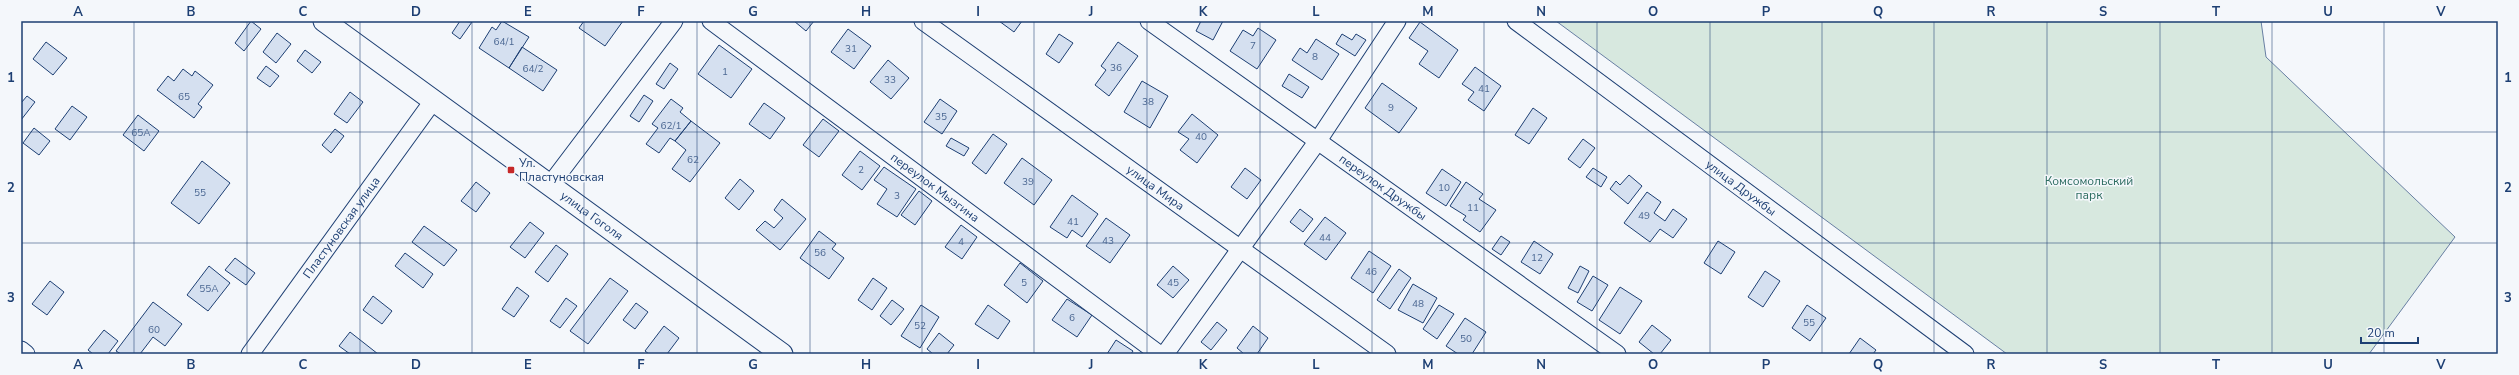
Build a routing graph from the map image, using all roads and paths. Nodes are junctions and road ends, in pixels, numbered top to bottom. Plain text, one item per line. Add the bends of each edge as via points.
1 (324, 21) edge
2 (674, 21) edge
3 (711, 21) edge
4 (923, 21) edge
5 (1149, 21) edge
6 (1397, 21) edge
7 (1516, 21) edge
8 (433, 101) junction
9 (1317, 142) junction
10 (550, 185) junction
11 (1242, 250) junction
12 (21, 350) edge
13 (26, 354) edge
14 (250, 354) edge
15 (782, 354) edge
16 (1159, 354) edge
17 (1165, 354) edge
18 (1387, 354) edge
19 (1617, 354) edge
20 (1965, 354) edge

1 - 8 street, улица Гоголя
2 - 10 street
3 - 16 street, переулок Мызгина
4 - 11 street, улица Мира
5 - 9 street, переулок Дружбы
6 - 9 street
7 - 20 street, улица Дружбы
8 - 10 street, улица Гоголя
8 - 14 street, Пластуновская улица
9 - 11 street
9 - 19 street, переулок Дружбы
10 - 15 street, улица Гоголя
11 - 17 street
11 - 18 street, улица Мира
12 - 13 street

